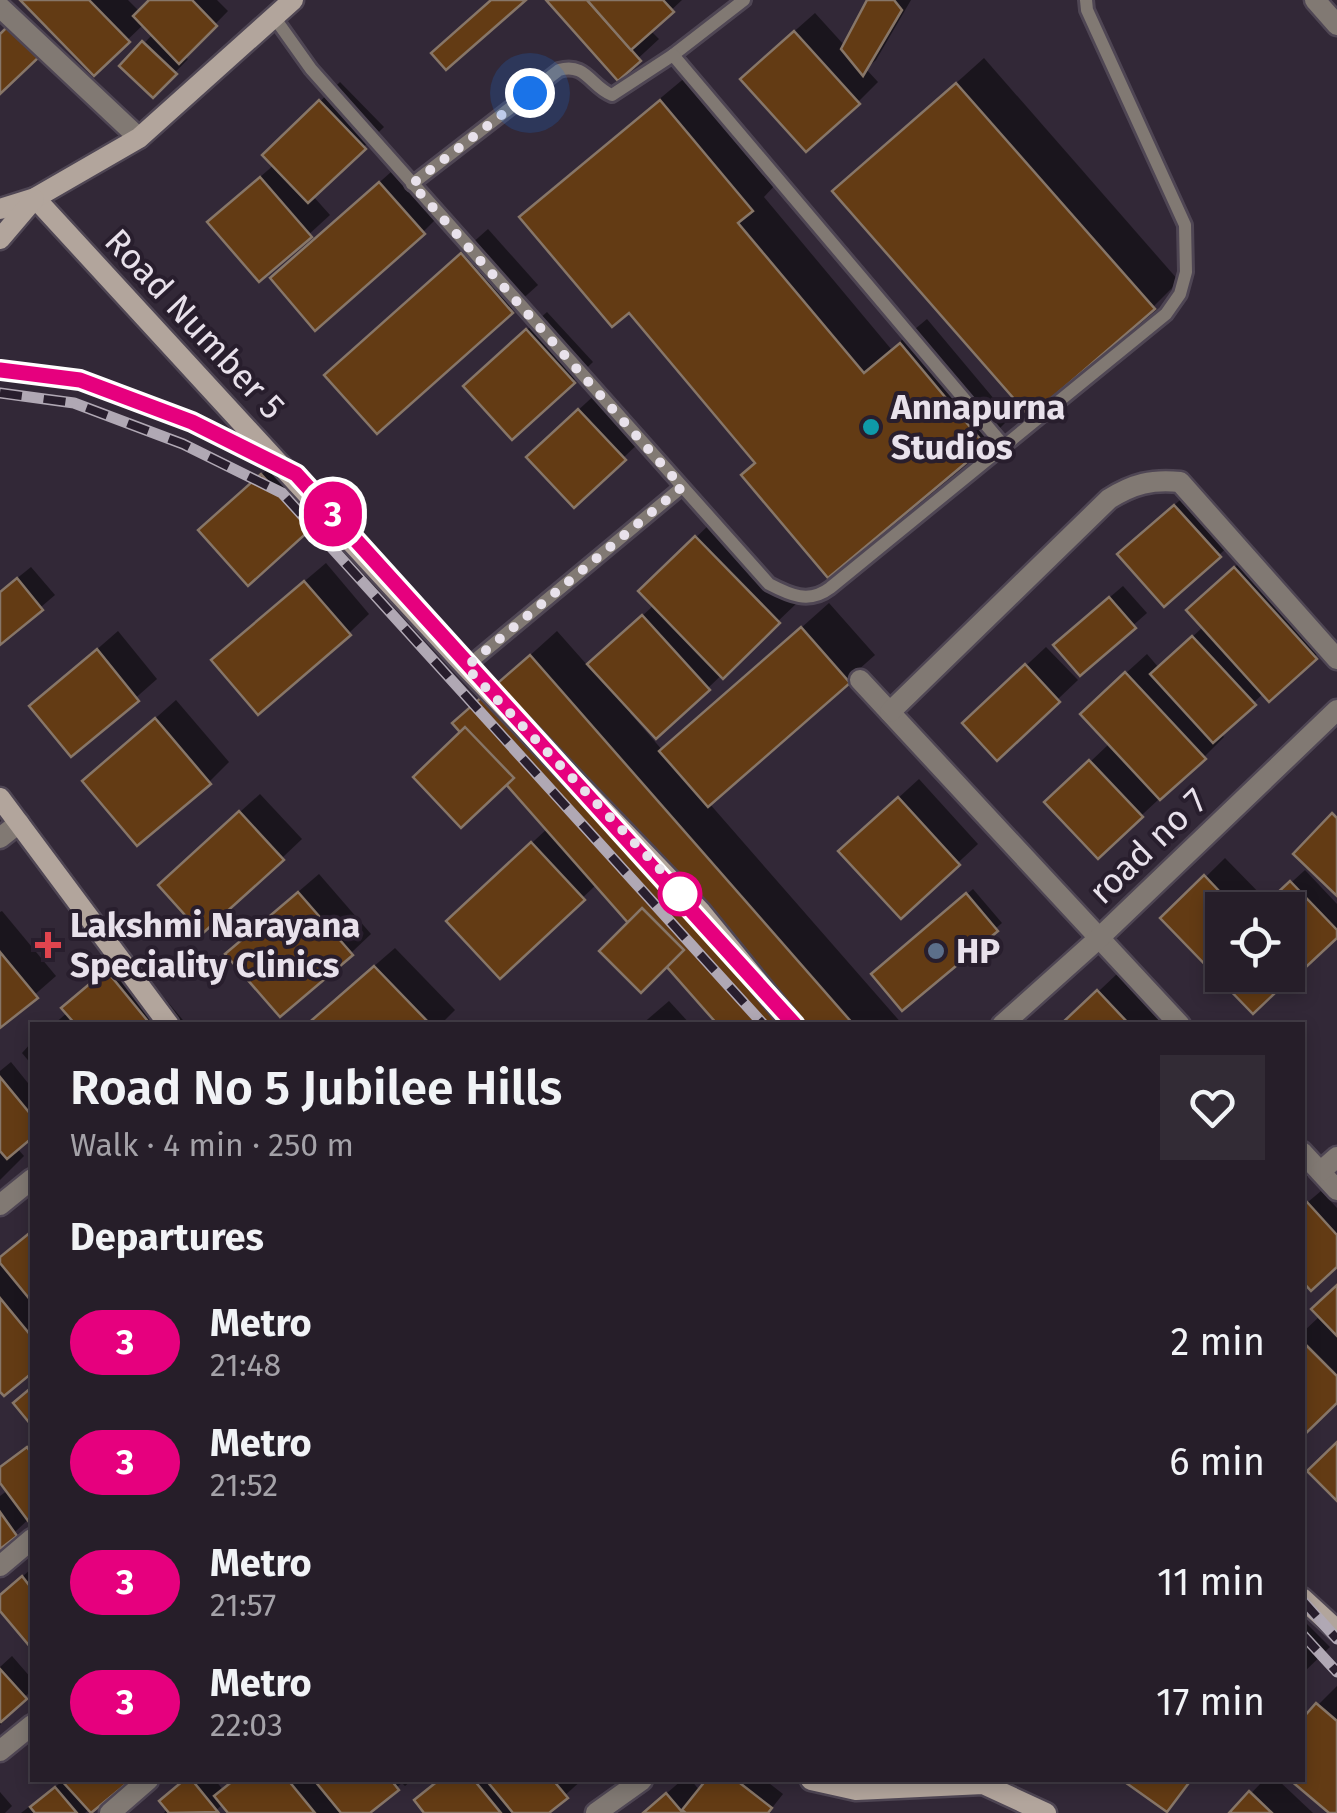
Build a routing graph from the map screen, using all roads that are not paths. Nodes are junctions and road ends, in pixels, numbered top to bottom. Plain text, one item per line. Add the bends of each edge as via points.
1 (292, 0) edge
2 (744, 0) edge
3 (1086, 0) edge
4 (1315, 0) edge
5 (0, 6) edge
6 (274, 17) junction
7 (1337, 25) edge
8 (673, 56) junction
9 (139, 138) junction
10 (412, 184) junction
11 (35, 198) junction
12 (0, 209) edge
13 (0, 239) edge
14 (1004, 446) junction
15 (682, 487) junction
16 (1337, 660) edge
17 (466, 667) junction
18 (860, 680) dead end
19 (1337, 710) edge
20 (890, 712) junction
21 (0, 798) edge
22 (18, 823) junction
23 (0, 838) edge
24 (1098, 939) junction
25 (166, 1022) edge
26 (791, 1022) edge
27 (1005, 1022) edge
28 (1177, 1022) edge
29 (1305, 1153) edge
30 (1329, 1164) edge
31 (30, 1180) edge
32 (1337, 1190) edge
33 (0, 1205) edge
34 (30, 1541) edge
35 (0, 1566) edge
36 (1305, 1601) edge
37 (1337, 1630) edge
38 (30, 1727) edge
39 (0, 1751) edge
40 (146, 1782) edge
41 (639, 1782) edge
42 (820, 1782) edge
43 (110, 1813) edge
44 (596, 1813) edge
45 (1046, 1813) edge

1 - 6 main road
2 - 8 lane
3 - 14 lane via 1184,225 1186,272 1166,314
4 - 7 street
5 - 9 street
6 - 9 main road
6 - 10 lane
8 - 10 lane via 612,95 576,68 559,70
8 - 14 lane
9 - 11 main road
10 - 15 lane
11 - 12 main road
11 - 13 main road
11 - 17 main road, Road Number 5
14 - 15 lane via 810,598 769,584
15 - 17 lane
16 - 20 street via 1180,482 1154,480 1110,499
17 - 26 main road, Road Number 5 via 700,912
18 - 20 street
19 - 24 street, road no 7
20 - 24 street
21 - 22 main road
22 - 23 street
22 - 25 main road
24 - 27 street, road no 7
24 - 28 street
29 - 30 street
30 - 32 street
31 - 33 street
34 - 35 street
36 - 37 main road
38 - 39 street
40 - 43 street
41 - 44 street
42 - 45 main road via 856,1790 983,1784

